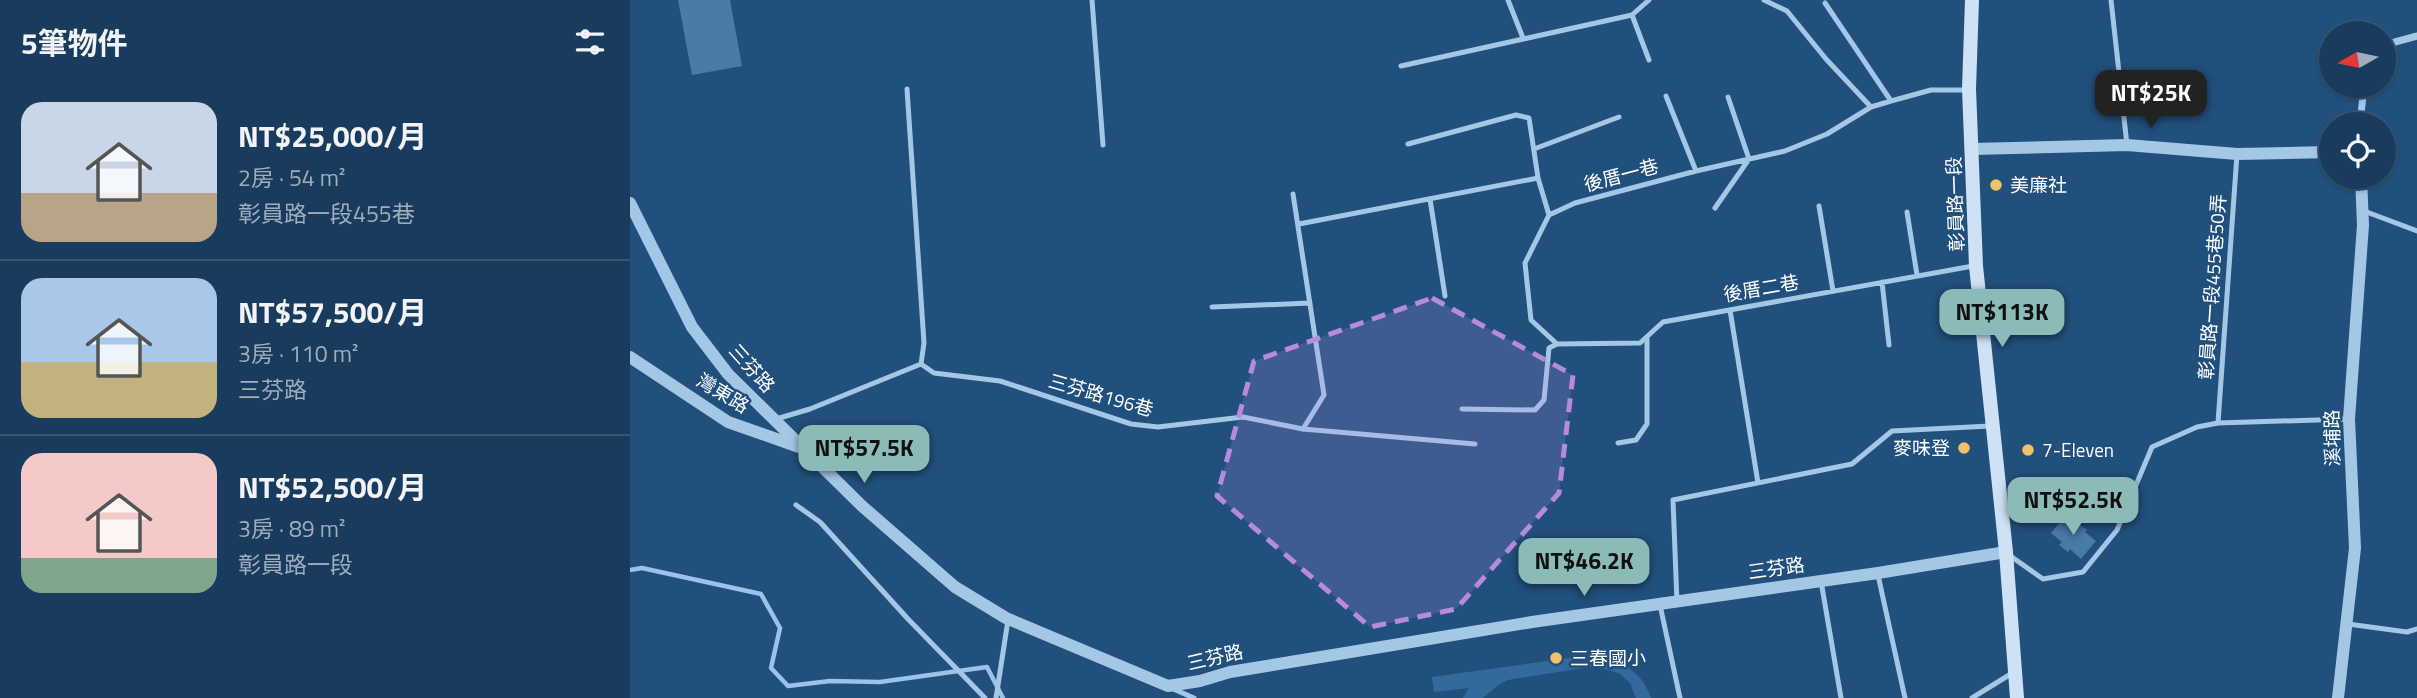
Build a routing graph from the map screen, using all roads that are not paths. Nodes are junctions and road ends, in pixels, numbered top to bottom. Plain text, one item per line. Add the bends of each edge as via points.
1 (1092, 0) edge
2 (1508, 0) edge
3 (1649, 0) edge
4 (1764, 0) edge
5 (1972, 0) edge
6 (2111, 0) edge
7 (1825, 3) dead end
8 (1632, 15) junction
9 (2417, 36) edge
10 (1523, 38) junction
11 (2396, 42) edge
12 (1649, 60) dead end
13 (1401, 66) dead end
14 (907, 89) dead end
15 (1969, 89) junction
16 (1666, 96) dead end
17 (1728, 96) dead end
18 (1891, 101) junction
19 (1871, 107) junction
20 (1619, 117) dead end
21 (1408, 144) dead end
22 (1103, 145) dead end
23 (2127, 145) junction
24 (1534, 149) junction
25 (1972, 149) junction
26 (2319, 152) edge
27 (2237, 154) junction
28 (1749, 159) junction
29 (1696, 171) junction
30 (1538, 178) junction
31 (2361, 189) edge
32 (1293, 194) dead end
33 (1430, 199) junction
34 (630, 203) edge
35 (1819, 206) dead end
36 (1715, 208) dead end
37 (2362, 210) junction
38 (1908, 212) dead end
39 (1549, 215) junction
40 (1299, 224) junction
41 (2417, 231) edge
42 (1976, 266) junction
43 (1917, 275) junction
44 (1882, 282) junction
45 (1833, 291) junction
46 (1445, 296) dead end
47 (1310, 303) junction
48 (1212, 307) dead end
49 (1730, 310) junction
50 (1647, 337) junction
51 (1557, 344) junction
52 (1889, 345) dead end
53 (630, 357) edge
54 (921, 364) junction
55 (1462, 409) dead end
56 (773, 419) junction
57 (2348, 419) junction
58 (2218, 423) junction
59 (1993, 426) junction
60 (1303, 429) junction
61 (1618, 443) dead end
62 (1475, 444) dead end
63 (802, 449) junction
64 (1758, 483) junction
65 (796, 505) dead end
66 (2006, 552) junction
67 (1878, 573) junction
68 (1821, 581) junction
69 (1677, 602) junction
70 (1660, 604) junction
71 (1008, 617) junction
72 (2348, 624) junction
73 (2417, 629) edge
74 (2014, 672) junction
75 (1168, 686) junction
76 (985, 698) edge
77 (996, 698) edge
78 (1194, 698) edge
79 (1680, 698) edge
80 (1842, 698) edge
81 (1905, 698) edge
82 (1972, 698) edge
83 (2017, 698) edge
84 (2338, 698) edge

1 - 22 lane
2 - 10 lane
3 - 8 lane
4 - 19 lane via 1787,10
5 - 15 main road, 彰員路一段
6 - 23 lane
7 - 18 lane
8 - 10 lane
8 - 12 lane
9 - 11 street
10 - 13 lane
14 - 54 lane via 924,343
15 - 18 lane, 後厝一巷 via 1931,90
15 - 25 main road, 彰員路一段
16 - 29 lane
17 - 28 lane
18 - 19 lane, 後厝一巷
19 - 28 lane, 後厝一巷 via 1827,134
20 - 24 lane
21 - 24 lane via 1516,115 1529,118
23 - 25 street
23 - 27 street
24 - 30 lane
25 - 42 main road, 彰員路一段
26 - 27 street
27 - 58 lane, 彰員路一段455巷50弄
28 - 29 lane, 後厝一巷
28 - 36 lane
29 - 39 lane, 後厝一巷 via 1575,203
30 - 33 lane
30 - 39 lane
31 - 37 street, 溪埔路
32 - 40 lane
33 - 40 lane
33 - 46 lane
34 - 56 street, 三芬路 via 692,327 728,374
35 - 45 lane
37 - 41 lane
37 - 57 street, 溪埔路
38 - 43 lane
39 - 51 lane via 1525,263 1531,320
40 - 47 lane
42 - 43 lane, 後厝二巷
42 - 59 main road, 彰員路一段
43 - 44 lane, 後厝二巷
44 - 45 lane, 後厝二巷
44 - 52 lane
45 - 49 lane, 後厝二巷
47 - 48 lane
47 - 60 lane via 1324,396
49 - 50 lane, 後厝二巷 via 1664,322
49 - 64 lane
50 - 51 lane, 後厝二巷 via 1640,342
50 - 61 lane via 1647,424 1636,440
51 - 55 lane via 1549,348 1544,400 1535,411
53 - 63 street, 灣東路 via 728,422
54 - 56 lane via 810,409
54 - 60 lane, 三芬路196巷 via 934,373 1000,381 1131,424 1158,427 1243,417
56 - 63 street, 三芬路
57 - 58 lane
57 - 72 street, 溪埔路 via 2356,548
58 - 66 lane via 2152,447 2117,530 2083,572 2043,579
59 - 64 lane via 1892,431 1852,464
59 - 66 main road, 彰員路一段
60 - 62 lane, 三芬路196巷
63 - 71 street, 三芬路 via 908,549 955,587
64 - 69 lane via 1673,500
65 - 76 lane via 820,522
66 - 67 street, 三芬路
66 - 74 main road, 彰員路一段
67 - 68 street, 三芬路
67 - 81 lane
68 - 69 street, 三芬路
68 - 80 lane
69 - 70 street, 三芬路
70 - 75 street, 三芬路 via 1230,672
70 - 79 lane
71 - 75 street, 三芬路
71 - 77 lane
72 - 73 lane via 2407,632
72 - 84 street, 溪埔路
74 - 82 lane
74 - 83 main road, 彰員路一段
75 - 78 lane

